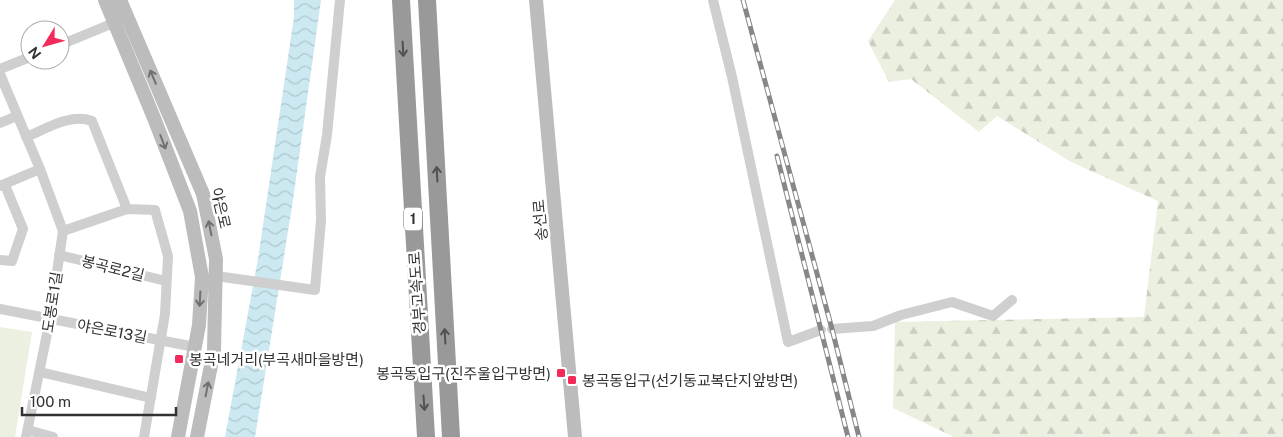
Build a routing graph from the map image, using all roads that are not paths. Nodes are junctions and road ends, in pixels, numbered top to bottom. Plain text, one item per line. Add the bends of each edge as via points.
1 (105, 0) edge
2 (120, 0) edge
3 (340, 0) edge
4 (401, 0) edge
5 (427, 0) edge
6 (536, 0) edge
7 (713, 0) edge
8 (128, 17) junction
9 (114, 23) junction
10 (70, 41) edge
11 (20, 61) edge
12 (0, 69) edge
13 (0, 74) edge
14 (17, 116) junction
15 (0, 123) edge
16 (26, 136) junction
17 (40, 169) junction
18 (3, 185) edge
19 (126, 209) junction
20 (63, 231) junction
21 (60, 255) junction
22 (0, 260) edge
23 (216, 276) junction
24 (166, 281) junction
25 (1012, 300) dead end
26 (0, 309) edge
27 (50, 318) junction
28 (832, 328) dead end
29 (821, 330) dead end
30 (161, 340) junction
31 (195, 347) junction
32 (40, 372) junction
33 (150, 398) junction
34 (27, 433) edge
35 (53, 437) edge
36 (144, 437) edge
37 (178, 437) edge
38 (197, 437) edge
39 (426, 437) edge
40 (451, 437) edge
41 (575, 437) edge

1 - 9 street, 야은로
2 - 8 street, 야은로
3 - 23 street via 320,177 321,220 315,290
4 -> 39 highway, 경부고속도로 / 1
40 -> 5 highway, 경부고속도로 / 1
6 - 41 street, 송선로
7 - 29 street via 788,342
8 - 9 street
23 -> 8 street, 야은로 via 216,259 203,194
9 - 10 street
9 -> 31 street, 야은로 via 190,211 202,277
11 - 12 street
13 - 14 street, 도봉로1길
14 - 15 street
14 - 16 street, 도봉로1길
16 - 17 street, 도봉로1길
16 - 19 street via 73,118 92,121
17 - 18 street
17 - 20 street, 도봉로1길
18 - 22 street via 23,229 12,262
19 - 20 street, 봉곡로2길
19 - 24 street, 봉곡로2길 via 155,210 168,256
20 - 21 street, 도봉로1길
21 - 24 street, 봉곡로2길
21 - 27 street, 도봉로1길
38 -> 23 street, 야은로 via 214,350
24 - 30 street, 봉곡로2길
25 - 28 street via 993,316 952,302 873,326
26 - 27 street, 야은로13길
27 - 30 street, 야은로13길
27 - 32 street, 도봉로1길
30 - 31 street, 야은로13길
30 - 33 street, 봉곡로2길
31 - 37 street, 야은로
32 - 33 street
32 - 34 street, 도봉로1길
33 - 36 street, 봉곡로2길
34 - 35 street

